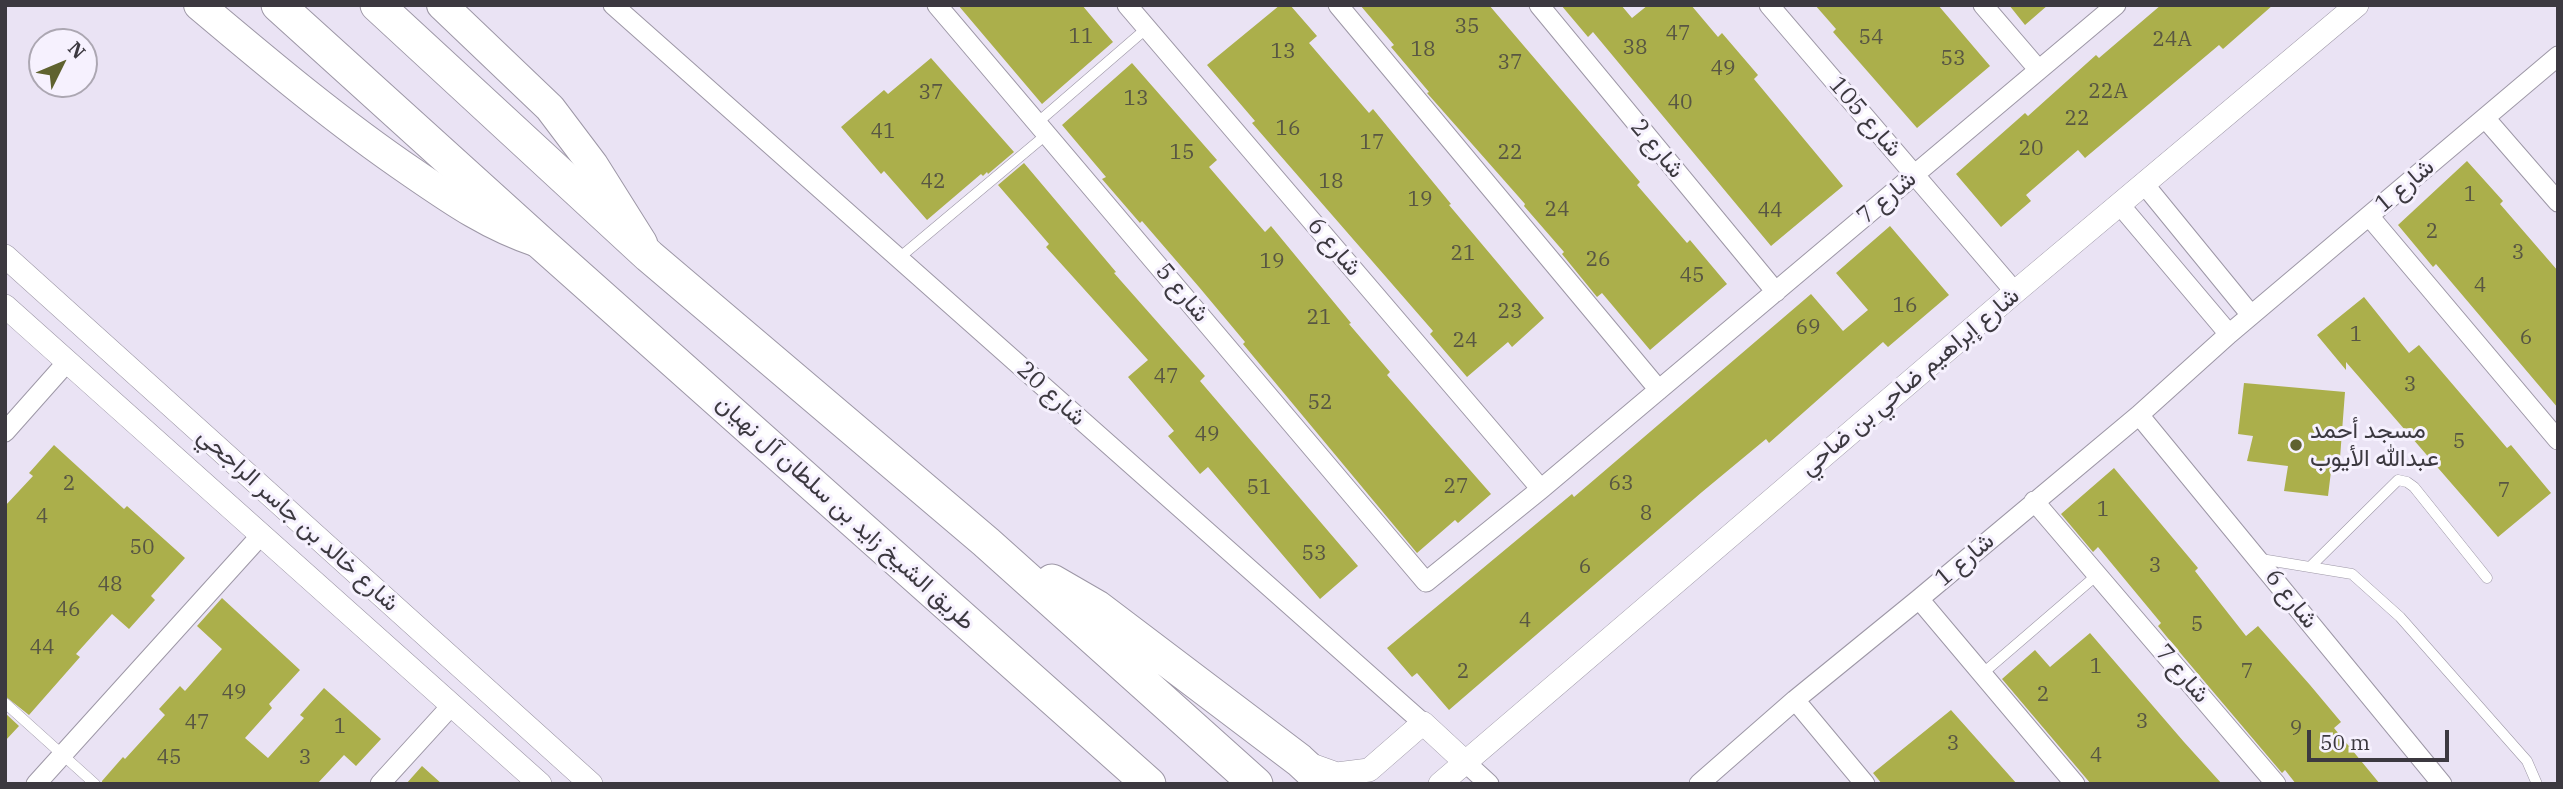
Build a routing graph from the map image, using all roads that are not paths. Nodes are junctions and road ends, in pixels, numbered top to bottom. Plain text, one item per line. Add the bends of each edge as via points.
1 (199, 5) edge
2 (278, 5) edge
3 (377, 5) edge
4 (442, 5) edge
5 (613, 5) edge
6 (937, 5) edge
7 (1127, 5) edge
8 (1338, 5) edge
9 (1539, 5) edge
10 (1769, 5) edge
11 (1983, 5) edge
12 (2116, 5) edge
13 (2357, 5) edge
14 (1147, 28) junction
15 (2558, 56) edge
16 (2038, 69) junction
17 (2485, 118) junction
18 (1042, 128) junction
19 (1915, 174) junction
20 (2144, 184) junction
21 (2558, 202) edge
22 (2120, 205) junction
23 (2369, 216) junction
24 (541, 243) junction
25 (5, 256) edge
26 (649, 256) junction
27 (899, 258) junction
28 (1776, 292) junction
29 (2015, 292) junction
30 (5, 306) edge
31 (2251, 315) junction
32 (2229, 334) junction
33 (68, 360) junction
34 (1659, 390) junction
35 (2139, 415) junction
36 (5, 432) edge
37 (2558, 440) edge
38 (1541, 489) junction
39 (2034, 501) junction
40 (262, 534) junction
41 (986, 541) junction
42 (2257, 558) junction
43 (2311, 566) junction
44 (2097, 575) junction
45 (2487, 578) dead end
46 (1426, 582) joint
47 (1919, 599) junction
48 (1982, 674) junction
49 (1795, 700) junction
50 (5, 703) edge
51 (452, 705) junction
52 (1423, 723) junction
53 (63, 754) junction
54 (1299, 760) junction
55 (1464, 761) junction
56 (36, 784) edge
57 (95, 784) edge
58 (380, 784) edge
59 (540, 784) edge
60 (591, 784) edge
61 (1149, 784) edge
62 (1256, 784) edge
63 (1325, 784) edge
64 (1440, 784) edge
65 (1489, 784) edge
66 (1699, 784) edge
67 (1865, 784) edge
68 (2075, 784) edge
69 (2276, 784) edge
70 (2442, 784) edge
71 (2537, 784) edge

1 - 24 main road, طريق الشيخ زايد بن سلطان آل نهيان via 355,133 469,212
2 - 24 highway, طريق الشيخ زايد بن سلطان آل نهيان
3 - 26 highway
4 - 26 main road via 550,108 600,174
5 - 27 street, شارع 20
6 - 18 street, شارع 5
7 - 14 street, شارع 6
8 - 34 street
9 - 28 street, شارع 2
10 - 19 street, شارع 105
11 - 16 street
12 - 16 street, شارع 7
13 - 20 street, شارع إبراهيم ضاحي بن ضاحي
14 - 18 lane
14 - 38 street, شارع 6
15 - 17 street, شارع 1
16 - 19 street, شارع 7
17 - 21 street
17 - 23 street, شارع 1
18 - 27 lane
18 - 46 street, شارع 5
19 - 28 street, شارع 7
19 - 29 street, شارع 105
20 - 22 street, شارع إبراهيم ضاحي بن ضاحي
20 - 31 street
22 - 29 street, شارع إبراهيم ضاحي بن ضاحي
22 - 32 street
23 - 31 street, شارع 1
23 - 37 street
24 - 61 highway, طريق الشيخ زايد بن سلطان آل نهيان
25 - 60 street, شارع خالد بن جاسر الراجحي
26 - 41 highway
27 - 52 street, شارع 20
28 - 34 street, شارع 7
29 - 55 street, شارع إبراهيم ضاحي بن ضاحي
30 - 33 street, شارع خالد بن جاسر الراجحي
31 - 32 street, شارع 1
32 - 35 street, شارع 1
33 - 36 street
33 - 40 street, شارع خالد بن جاسر الراجحي
34 - 38 street, شارع 7
35 - 39 street, شارع 1
35 - 42 street, شارع 6
38 - 46 street, شارع 7
39 - 44 street, شارع 7
39 - 47 street, شارع 1
40 - 51 street, شارع خالد بن جاسر الراجحي
40 - 53 street
41 - 54 highway via 1097,607
41 - 62 highway
42 - 43 lane
42 - 70 street, شارع 6
43 - 45 lane via 2398,480 2414,486
43 - 71 lane via 2353,574 2400,617 2527,761
44 - 48 lane
44 - 69 street, شارع 7
47 - 48 street
47 - 49 street, شارع 1
48 - 68 street
49 - 66 street, شارع 1
49 - 67 street
50 - 53 lane
51 - 58 street
51 - 59 street, شارع خالد بن جاسر الراجحي
52 - 54 street via 1369,770 1337,774
52 - 55 street, شارع 20
53 - 56 street
53 - 57 lane
54 - 63 highway
55 - 64 street, شارع إبراهيم ضاحي بن ضاحي
55 - 65 street, شارع 20

